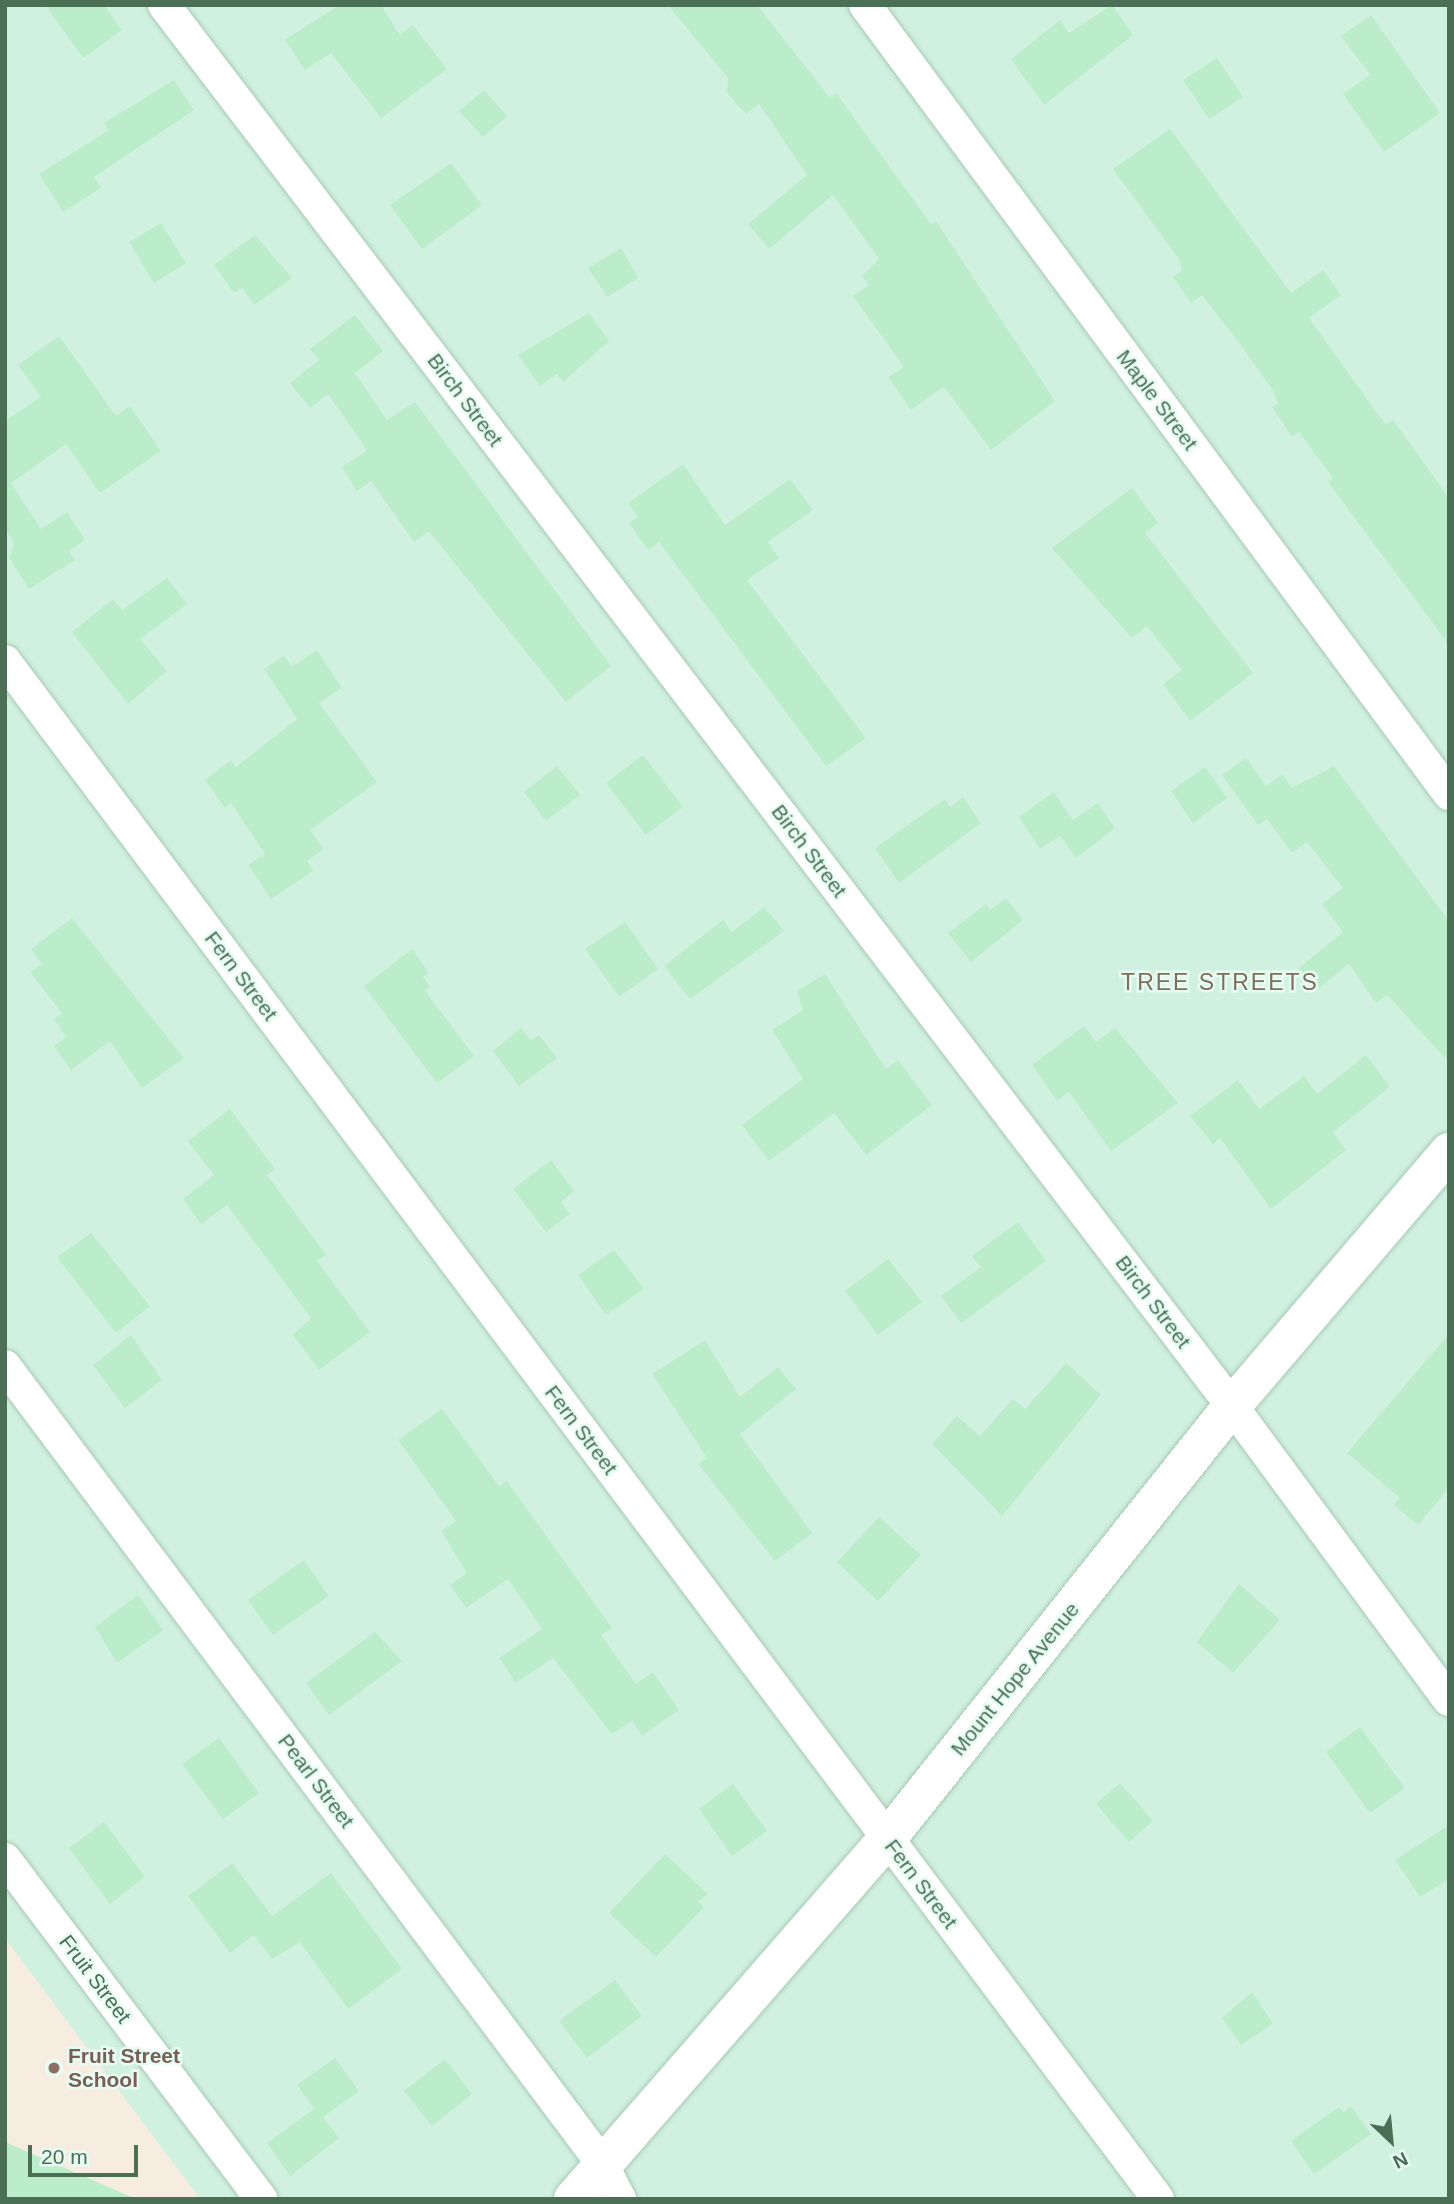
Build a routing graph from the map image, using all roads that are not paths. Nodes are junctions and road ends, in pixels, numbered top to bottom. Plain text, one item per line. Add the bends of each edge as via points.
1 (164, 5) edge
2 (865, 5) edge
3 (5, 661) edge
4 (1449, 794) edge
5 (1449, 1152) edge
6 (5, 1366) edge
7 (1232, 1405) junction
8 (1449, 1700) edge
9 (887, 1839) junction
10 (5, 1859) edge
11 (601, 2162) junction
12 (261, 2199) edge
13 (573, 2199) edge
14 (620, 2199) edge
15 (1158, 2199) edge

1 - 7 street, Birch Street
2 - 4 street, Maple Street
3 - 9 street, Fern Street
5 - 7 street, Mount Hope Avenue
6 - 11 street, Pearl Street
7 - 8 street, Birch Street
7 - 9 street, Mount Hope Avenue
9 - 11 street, Mount Hope Avenue
9 - 15 street, Fern Street
10 - 12 street, Fruit Street
11 - 13 street, Mount Hope Avenue
11 - 14 street, Pearl Street

